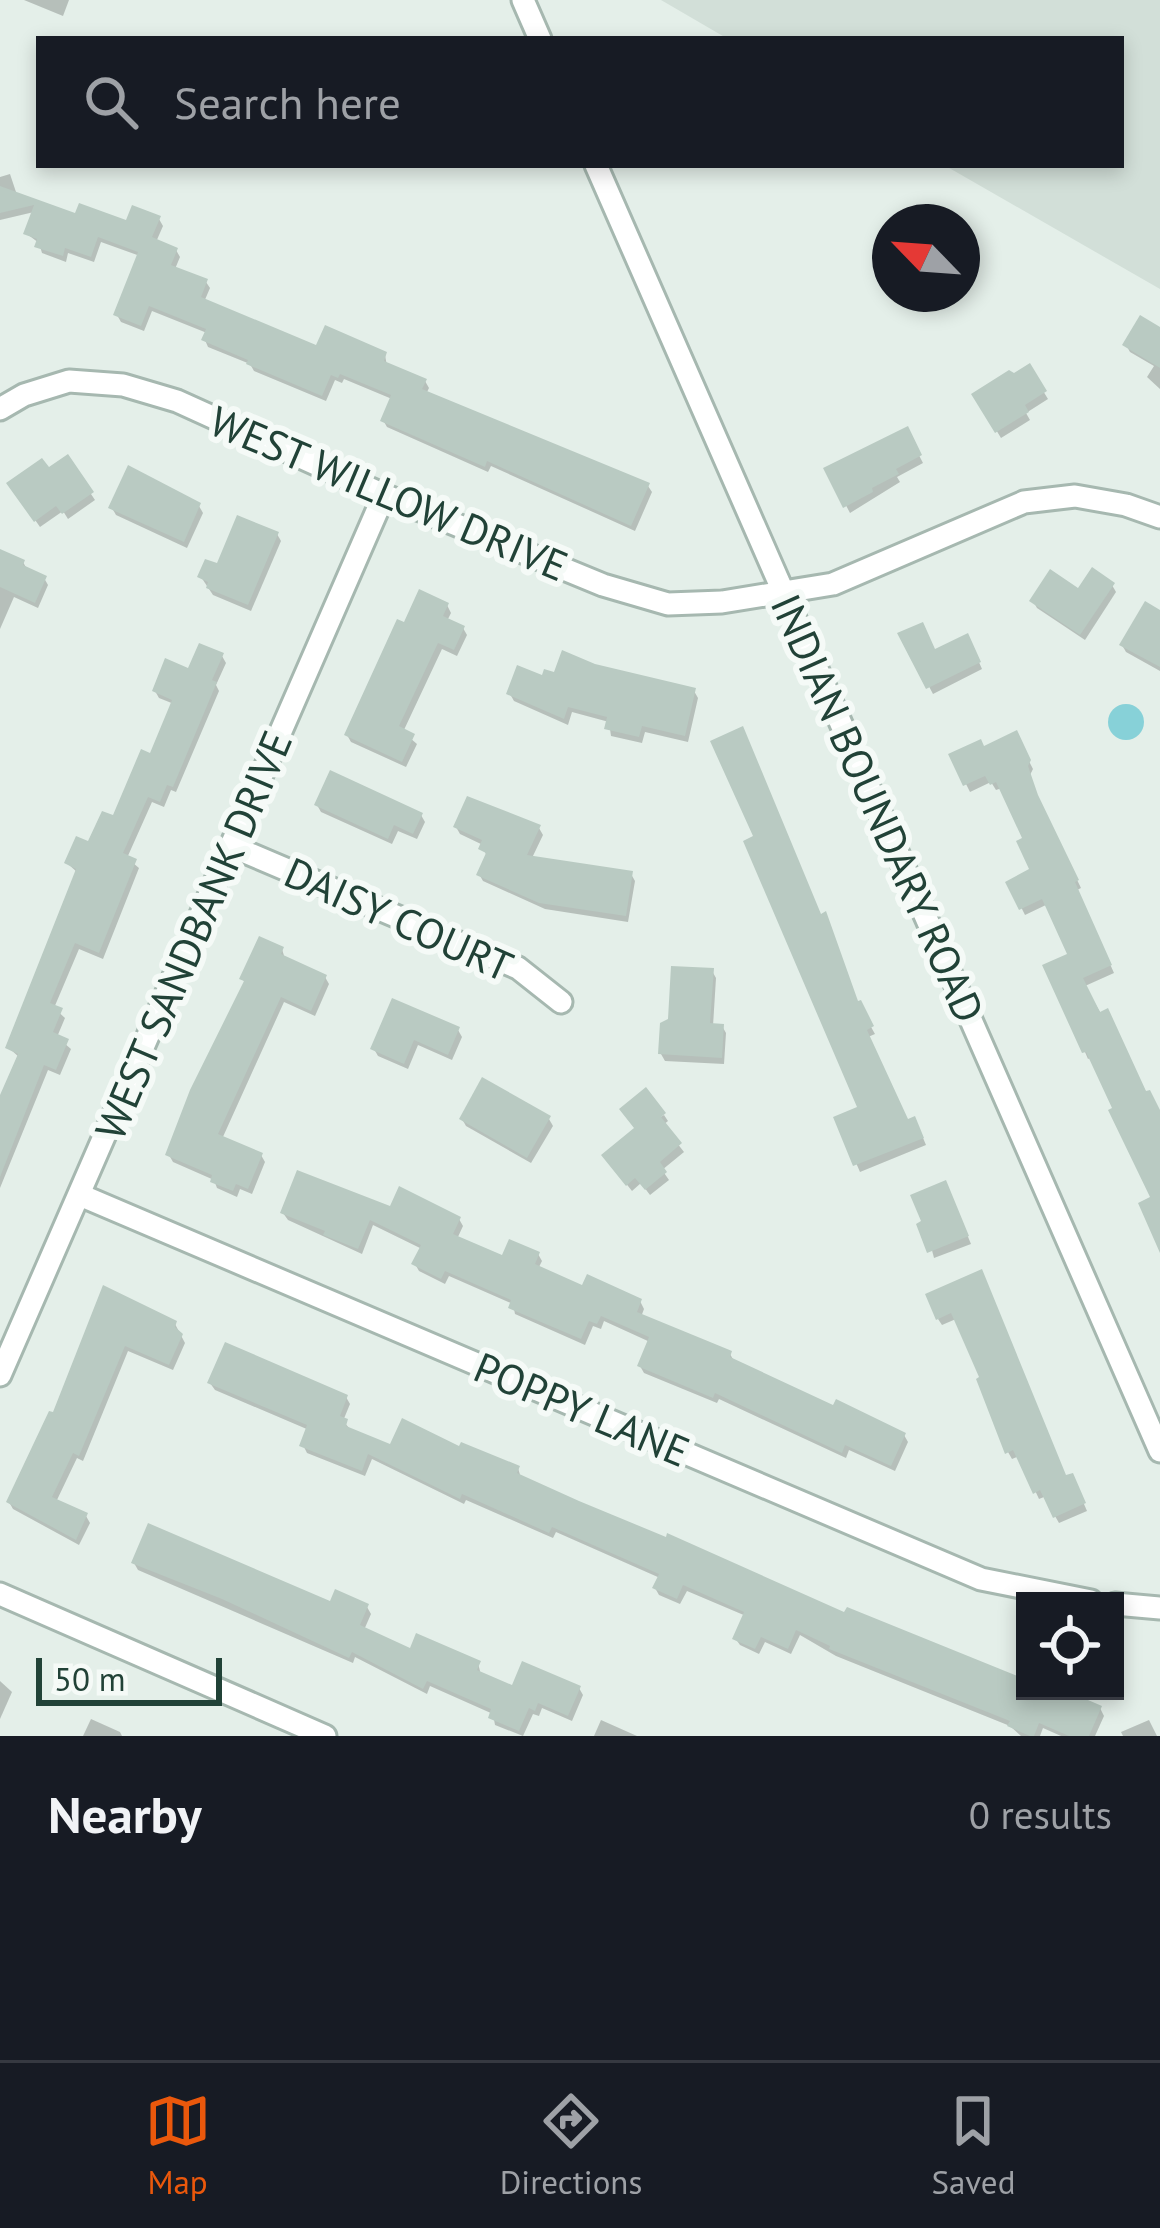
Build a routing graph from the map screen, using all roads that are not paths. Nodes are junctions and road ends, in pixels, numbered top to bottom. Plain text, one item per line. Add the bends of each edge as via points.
1 (523, 0) edge
2 (539, 36) edge
3 (597, 168) edge
4 (0, 409) edge
5 (383, 495) junction
6 (1160, 517) edge
7 (784, 594) junction
8 (231, 846) junction
9 (561, 1002) dead end
10 (80, 1195) junction
11 (0, 1375) edge
12 (1160, 1451) edge
13 (1046, 1592) edge
14 (0, 1594) edge
15 (1124, 1605) edge
16 (1160, 1608) edge
17 (325, 1736) edge

1 - 2 street
3 - 7 street, INDIAN BOUNDARY ROAD
4 - 5 street, WEST WILLOW DRIVE via 69,380 123,385 177,401
5 - 7 street, WEST WILLOW DRIVE via 668,604
5 - 8 street, WEST SANDBANK DRIVE
6 - 7 street, WEST WILLOW DRIVE via 1075,496 1024,502 833,584
7 - 12 street, INDIAN BOUNDARY ROAD
8 - 9 street, DAISY COURT via 518,968
8 - 10 street, WEST SANDBANK DRIVE
10 - 11 street, WEST SANDBANK DRIVE
10 - 13 street, POPPY LANE via 981,1579
14 - 17 street
15 - 16 street

